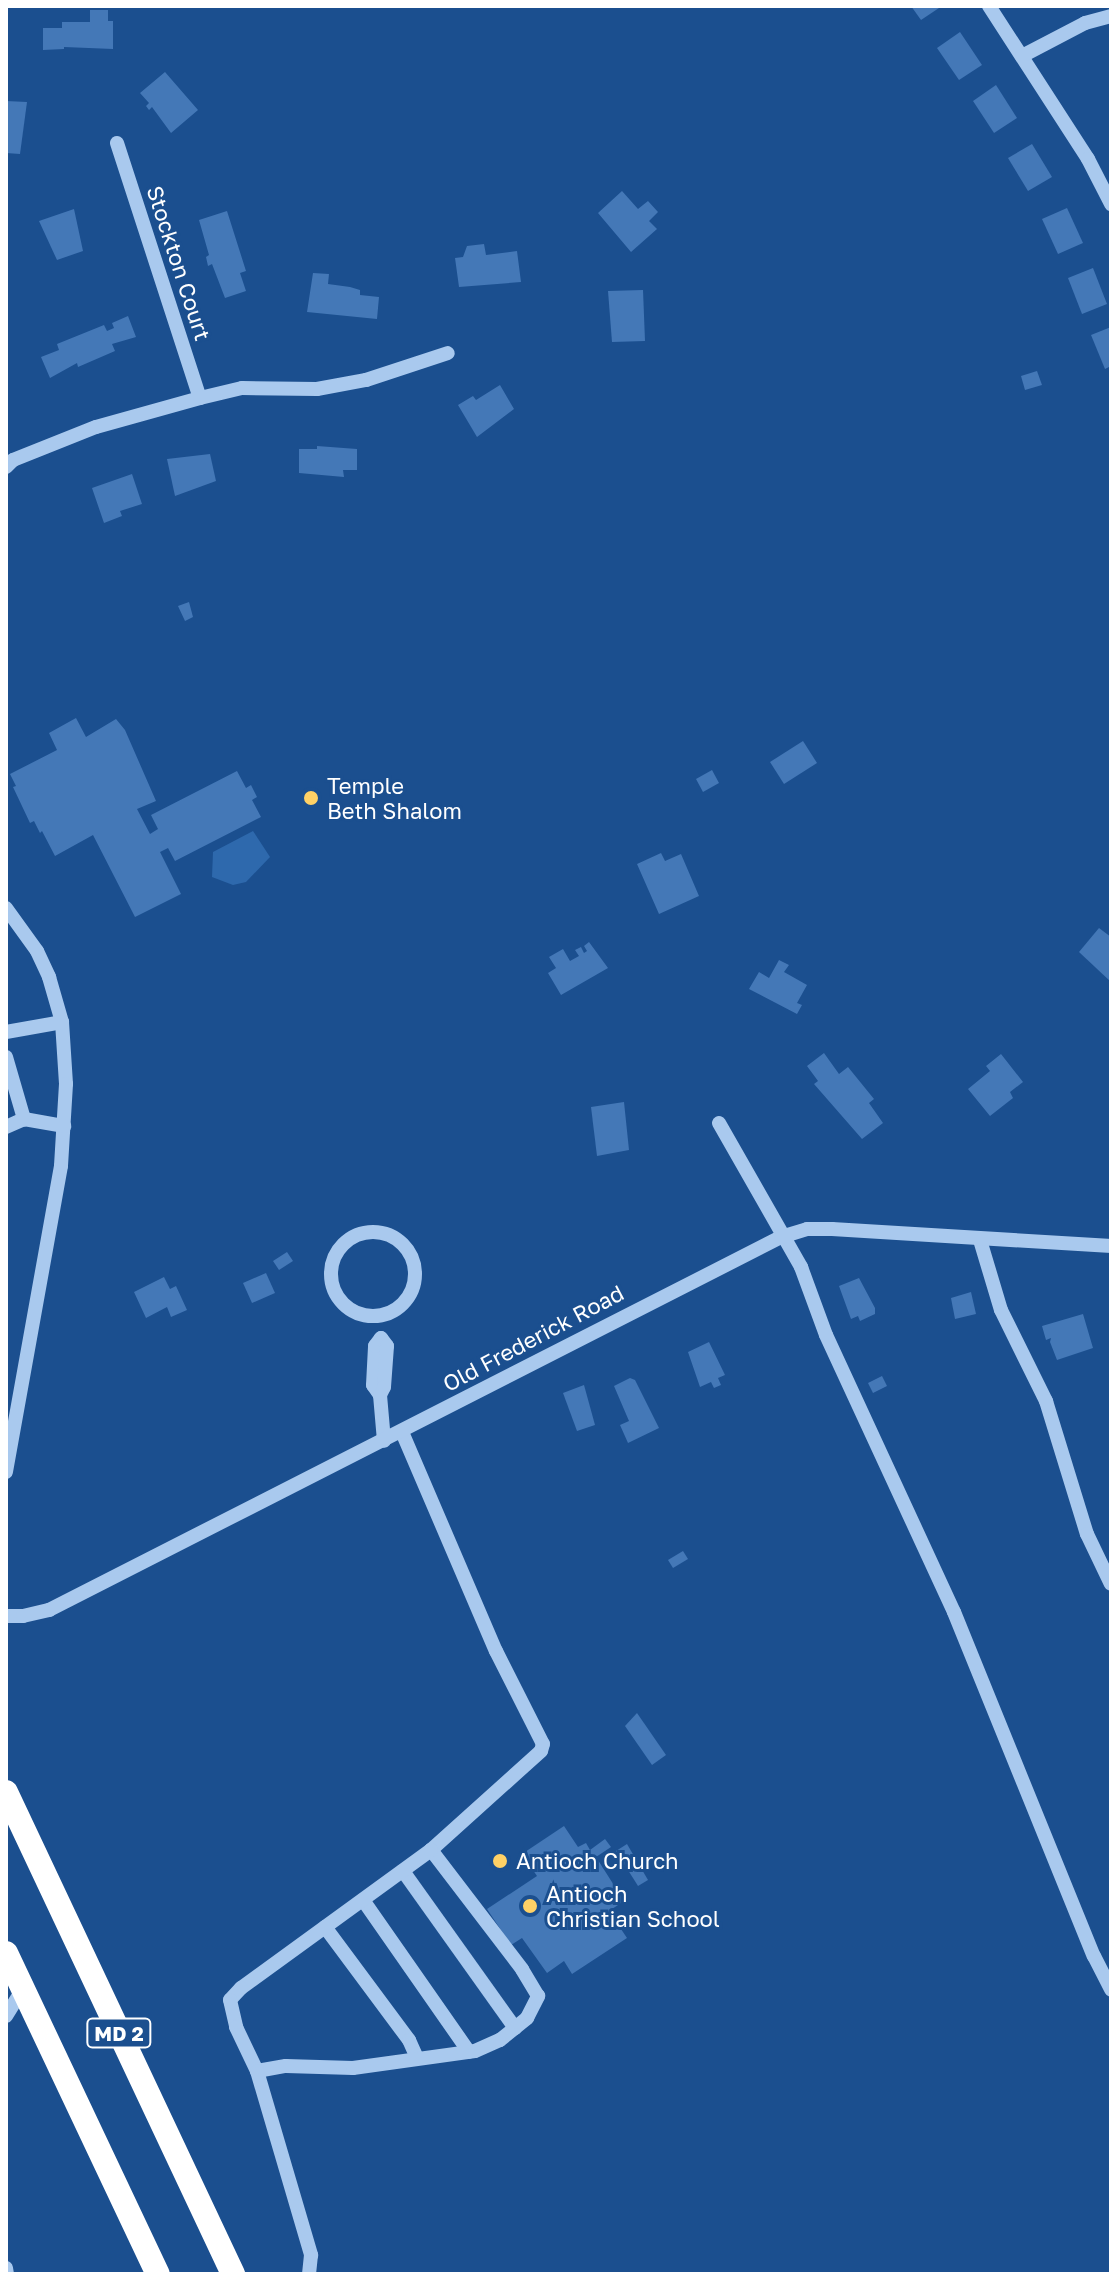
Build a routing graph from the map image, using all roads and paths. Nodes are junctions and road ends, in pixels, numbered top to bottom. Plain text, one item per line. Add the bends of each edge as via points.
1 (989, 6) edge
2 (1111, 16) edge
3 (1022, 56) junction
4 (117, 143) dead end
5 (1111, 204) edge
6 (448, 353) dead end
7 (200, 398) junction
8 (6, 467) edge
9 (6, 908) edge
10 (62, 1022) junction
11 (6, 1032) edge
12 (6, 1057) edge
13 (24, 1119) junction
14 (719, 1123) dead end
15 (64, 1126) junction
16 (6, 1127) edge
17 (781, 1237) junction
18 (980, 1240) junction
19 (1111, 1246) edge
20 (380, 1316) junction
21 (402, 1432) junction
22 (384, 1441) junction
23 (6, 1472) edge
24 (1111, 1584) edge
25 (6, 1616) edge
26 (6, 1792) edge
27 (431, 1850) junction
28 (403, 1871) junction
29 (363, 1900) junction
30 (325, 1927) junction
31 (6, 1953) edge
32 (23, 1989) junction
33 (1111, 1990) edge
34 (6, 2016) edge
35 (515, 2028) junction
36 (469, 2052) junction
37 (417, 2058) junction
38 (257, 2071) junction
39 (6, 2268) edge
40 (7, 2274) edge
41 (158, 2274) edge
42 (233, 2274) edge
43 (309, 2274) edge

1 - 3 street
2 - 3 street via 1085,23
3 - 5 street
4 - 7 street, Stockton Court
6 - 7 street via 366,380 317,389 242,388
7 - 8 street via 96,427
9 - 10 street via 37,951
10 - 11 street
10 - 15 street
12 - 13 street
13 - 15 street
13 - 16 street
14 - 17 street
15 - 23 street
17 - 18 street, Old Frederick Road via 832,1229
17 - 21 street, Old Frederick Road
17 - 33 street via 801,1267 826,1335 954,1612
18 - 19 street, Old Frederick Road
18 - 24 street via 1001,1310 1046,1401 1087,1534
20 - 20 street via 404,1304 415,1266 390,1236 362,1233 339,1249 330,1276 341,1302 365,1316
20 - 22 street via 381,1338 387,1346 380,1395
21 - 22 street, Old Frederick Road
21 - 27 street via 496,1651 543,1744
22 - 25 street, Old Frederick Road via 49,1610
26 - 42 highway, MD 2
27 - 28 street
27 - 35 street via 538,1996
28 - 29 street
28 - 35 street
29 - 30 street
29 - 36 street
30 - 37 street
30 - 38 street via 230,2000
31 - 32 highway, MD 2
32 - 34 street
32 - 41 highway, MD 2
35 - 36 street
36 - 37 street
37 - 38 street via 353,2068 286,2066
38 - 43 street via 311,2255
39 - 40 street

